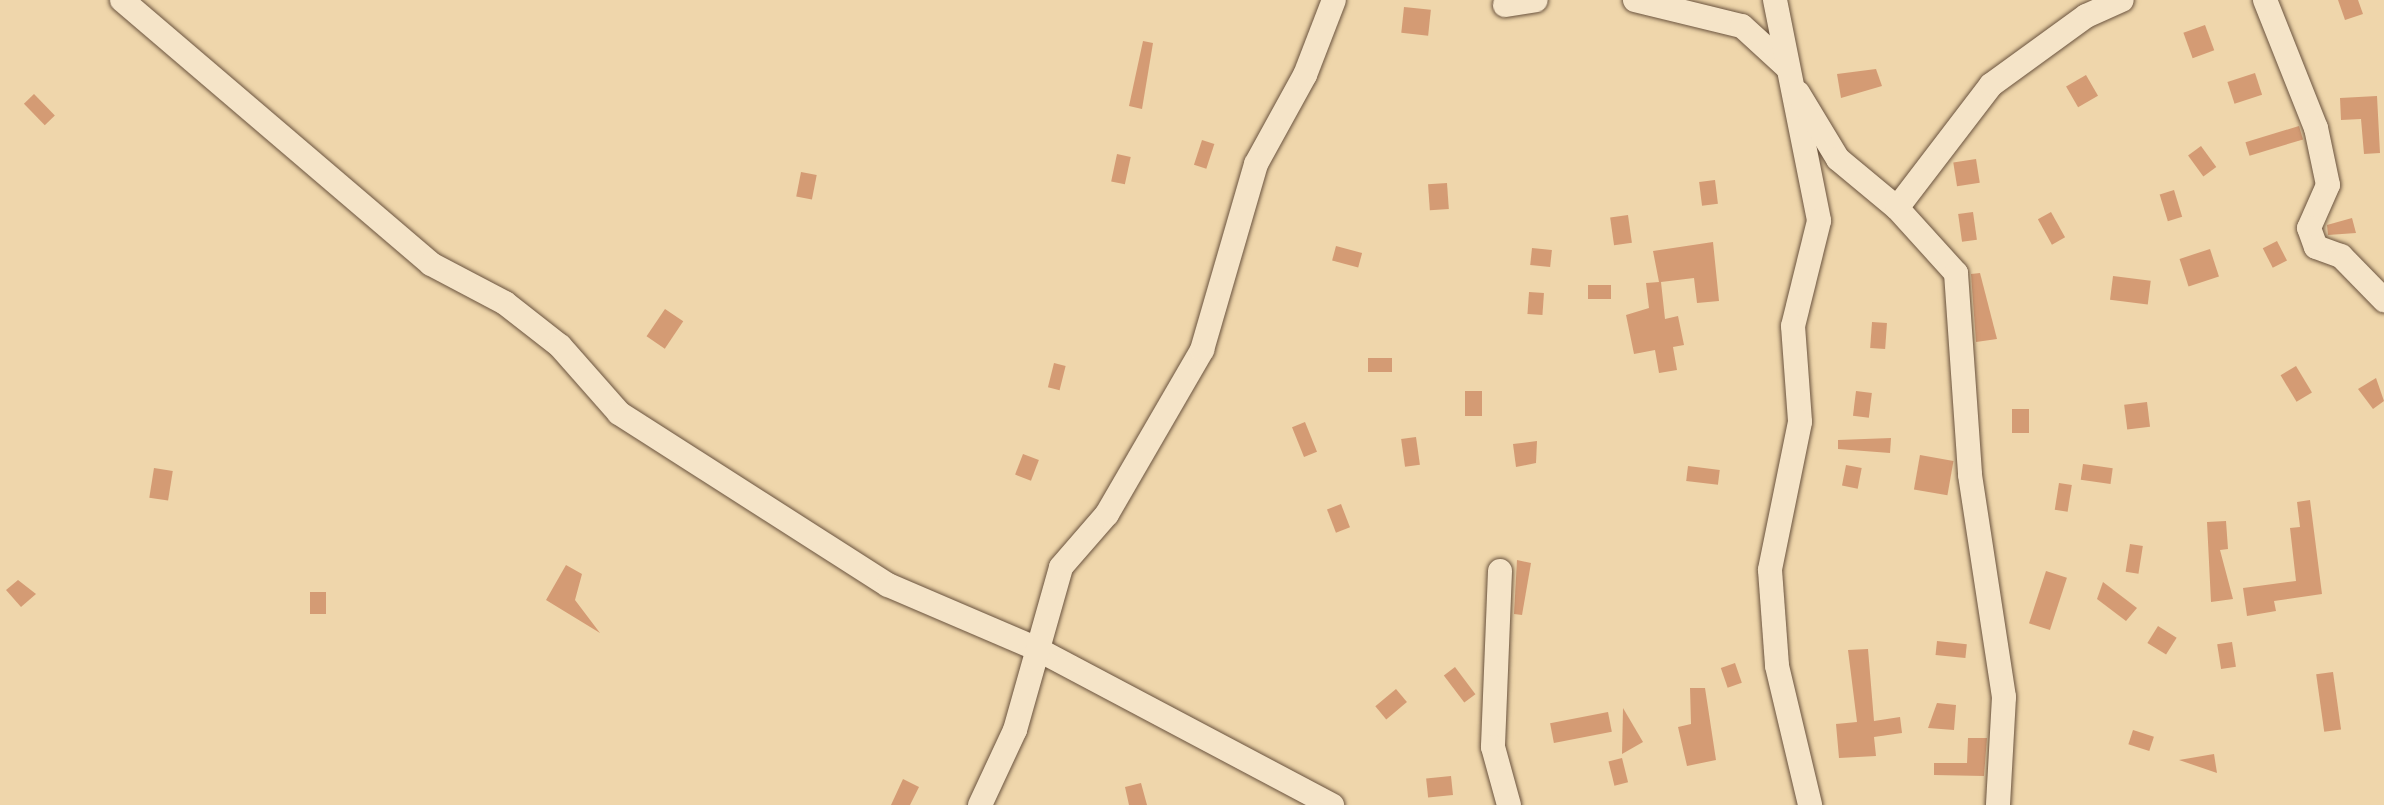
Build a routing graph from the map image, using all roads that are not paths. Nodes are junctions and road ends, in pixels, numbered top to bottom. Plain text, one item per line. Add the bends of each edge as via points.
1 (122, 0) edge
2 (1334, 0) edge
3 (1536, 0) edge
4 (1635, 0) edge
5 (1775, 0) edge
6 (2122, 0) edge
7 (2265, 0) edge
8 (1505, 5) dead end
9 (1791, 78) junction
10 (1897, 208) junction
11 (2384, 300) edge
12 (1500, 571) dead end
13 (1037, 649) junction
14 (980, 805) edge
15 (1332, 805) edge
16 (1509, 805) edge
17 (1810, 805) edge
18 (1998, 805) edge

1 - 13 street via 431,264 505,303 560,346 619,413 888,585
2 - 13 street via 1305,75 1256,164 1202,350 1107,514 1061,567
3 - 8 street
4 - 9 street via 1742,26
5 - 9 street
6 - 10 street via 2086,16 1991,85
7 - 11 street via 2316,128 2328,185 2309,228 2316,247 2341,256
9 - 10 street via 1838,159
9 - 17 street via 1819,221 1793,326 1800,422 1770,570 1777,666
10 - 18 street via 1956,273 1970,475 2004,697
12 - 16 street via 1493,747
13 - 14 street via 1015,730
13 - 15 street

